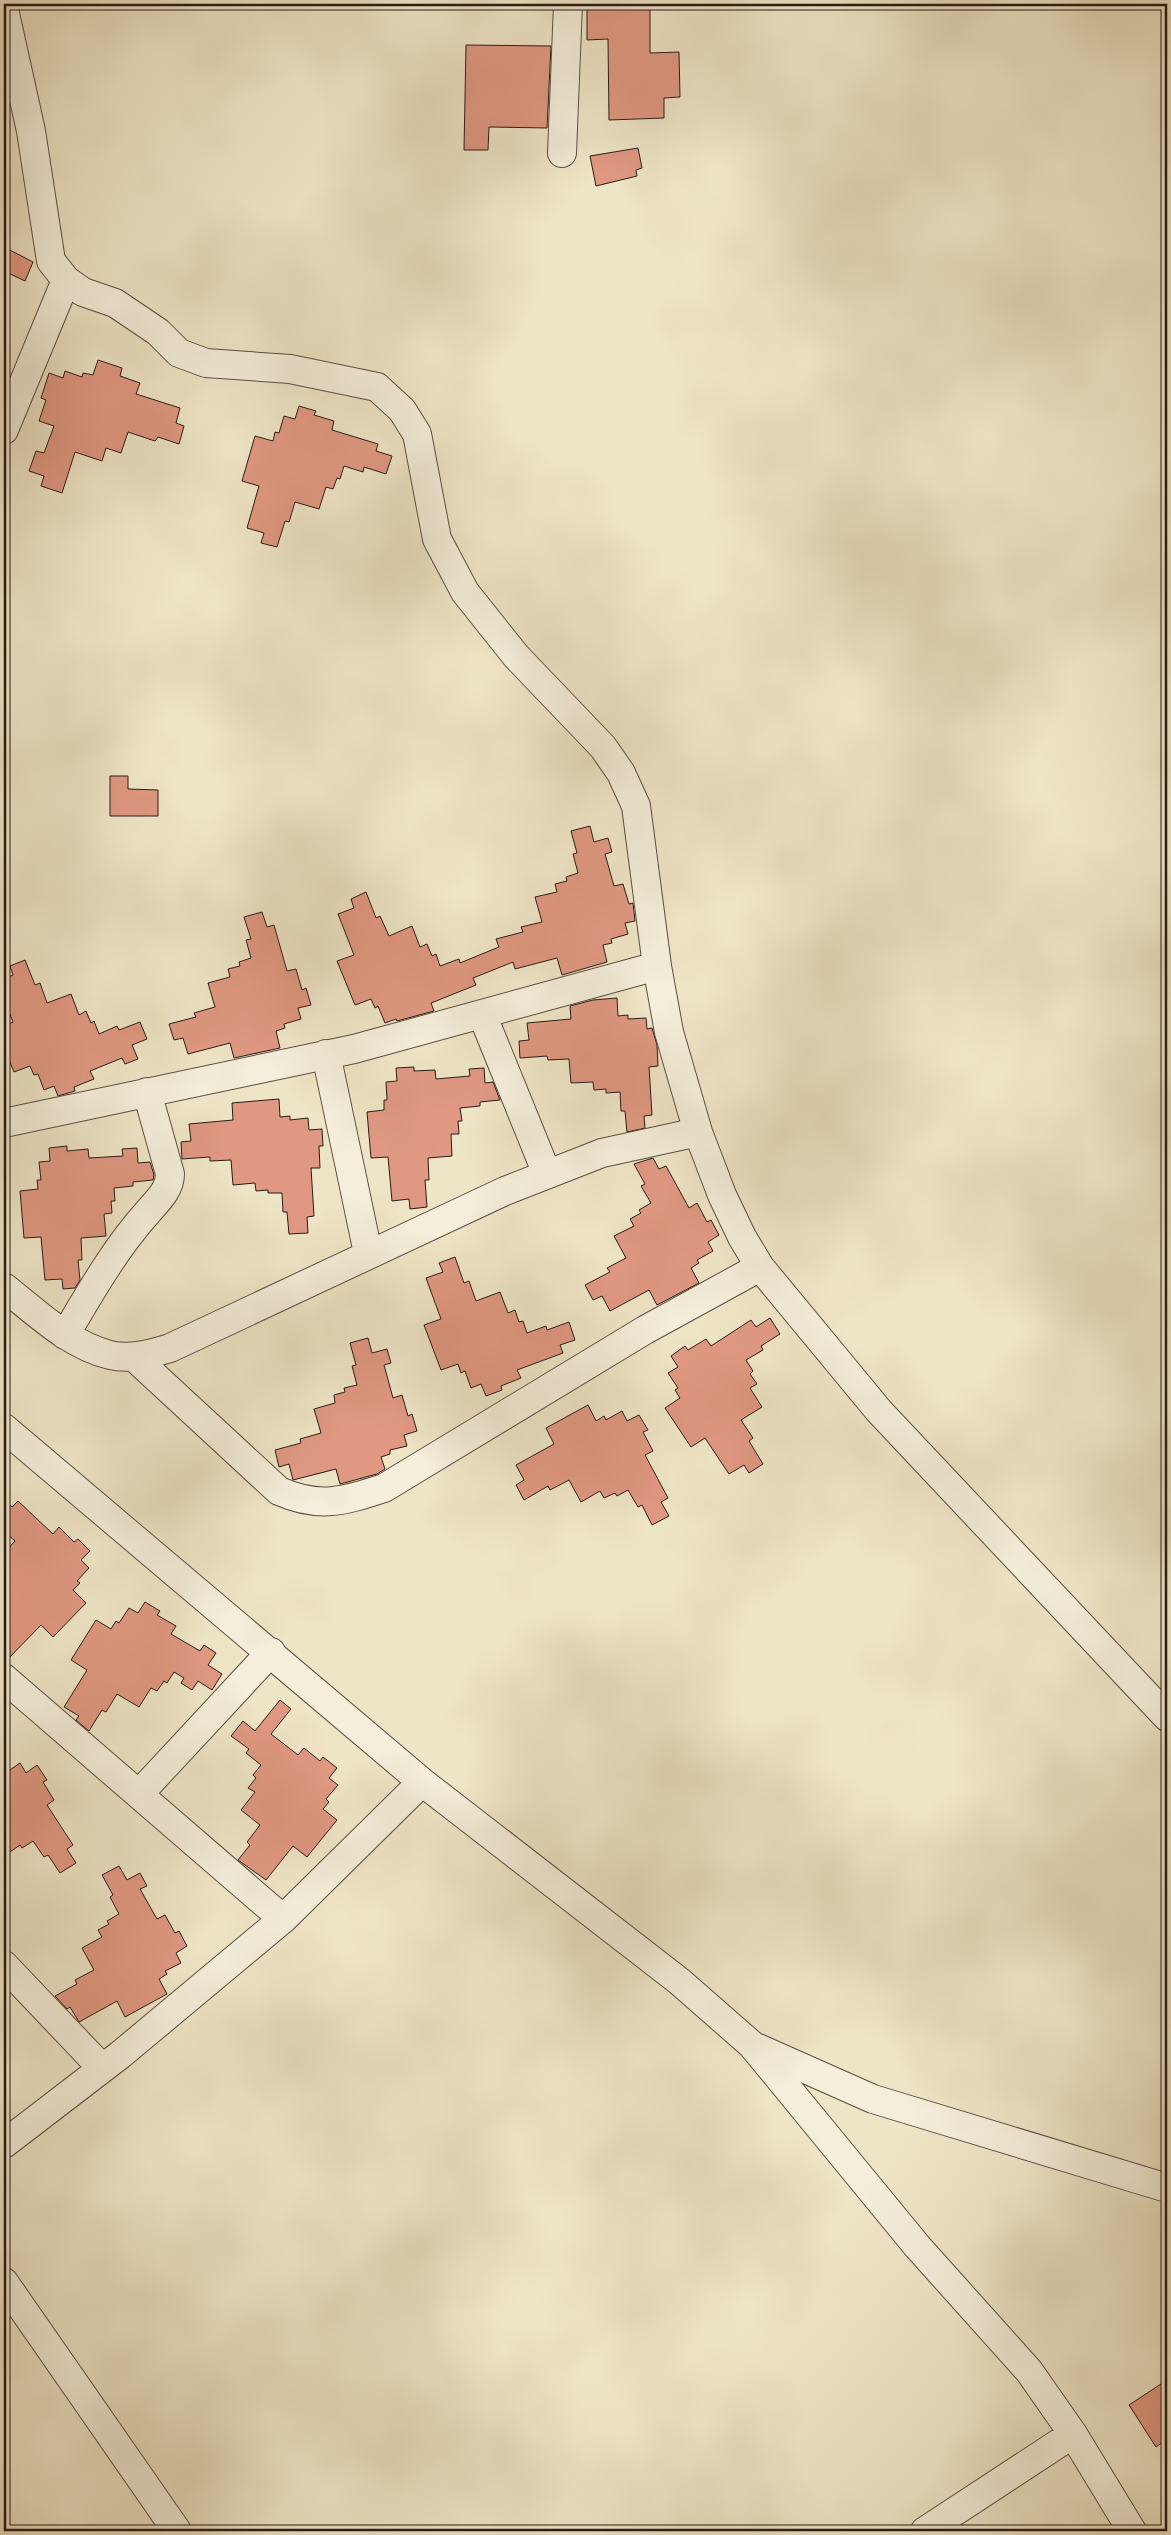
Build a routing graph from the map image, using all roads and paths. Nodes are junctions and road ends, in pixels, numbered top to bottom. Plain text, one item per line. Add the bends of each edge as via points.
1 (568, 4) edge
2 (4, 9) edge
3 (562, 153) dead end
4 (66, 280) junction
5 (4, 430) edge
6 (657, 966) junction
7 (482, 1014) junction
8 (326, 1054) junction
9 (147, 1092) junction
10 (4, 1123) edge
11 (698, 1132) junction
12 (547, 1174) junction
13 (368, 1253) junction
14 (760, 1266) junction
15 (4, 1287) edge
16 (65, 1335) junction
17 (134, 1356) junction
18 (5, 1431) edge
19 (271, 1652) junction
20 (9, 1691) edge
21 (1167, 1716) edge
22 (422, 1782) junction
23 (139, 1794) junction
24 (283, 1918) junction
25 (4, 1965) edge
26 (752, 2045) junction
27 (102, 2068) junction
28 (4, 2144) edge
29 (1167, 2188) edge
30 (4, 2282) edge
31 (1072, 2434) junction
32 (176, 2531) edge
33 (925, 2531) edge
34 (1132, 2531) edge

1 - 3 street
2 - 4 street via 31,131 51,261
4 - 5 street
4 - 6 street via 83,292 115,303 158,332 179,353 206,363 290,369 377,387 402,410 417,434 437,539 465,592 516,656 603,747 621,773 636,806
6 - 7 street
6 - 11 street via 669,1032
7 - 8 street
7 - 12 street
8 - 9 street
8 - 13 street
9 - 10 street
9 - 16 street via 170,1180 163,1194 123,1239
11 - 12 street via 602,1153
11 - 14 street via 722,1196
12 - 13 street
13 - 17 street via 170,1348
14 - 17 street via 645,1330 384,1488 347,1500 318,1503 279,1491
14 - 21 street via 879,1411
15 - 16 street
16 - 17 street via 110,1356
18 - 19 street
19 - 22 street
19 - 23 street
20 - 23 street
22 - 24 street
22 - 26 street via 679,1981
23 - 24 street
24 - 27 street
25 - 27 street
26 - 29 street via 872,2099
26 - 31 street via 917,2246 1029,2371
27 - 28 street
30 - 32 street
31 - 33 street
31 - 34 street

